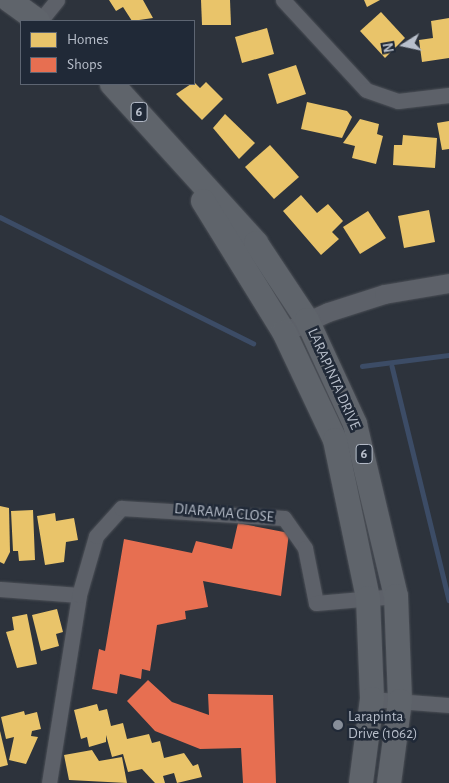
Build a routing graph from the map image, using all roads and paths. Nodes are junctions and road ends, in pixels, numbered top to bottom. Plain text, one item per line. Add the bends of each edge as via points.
1 (9, 0) edge
2 (57, 0) edge
3 (283, 0) edge
4 (38, 20) edge
5 (40, 20) edge
6 (113, 85) edge
7 (449, 95) edge
8 (166, 141) junction
9 (449, 283) edge
10 (307, 320) junction
11 (284, 332) junction
12 (0, 588) edge
13 (79, 595) junction
14 (396, 596) junction
15 (368, 598) junction
16 (372, 699) junction
17 (400, 701) junction
18 (442, 704) edge
19 (48, 783) edge
20 (361, 783) edge
21 (389, 783) edge

1 - 4 main road
2 - 5 street
3 - 7 street via 366,90 404,101
6 - 8 main road, LARAPINTA DRIVE / 6
8 - 10 main road, LARAPINTA DRIVE / 6 via 256,242
8 - 11 main road, LARAPINTA DRIVE / 6
9 - 10 street via 384,294
10 - 11 street
10 - 14 main road, LARAPINTA DRIVE / 6 via 355,424
11 - 15 main road, LARAPINTA DRIVE / 6 via 335,440
12 - 13 street
13 - 15 street, DIARAMA CLOSE via 96,536 121,508 136,506 284,518 305,548 316,603
13 - 19 street, DIARAMA CLOSE
14 - 15 street, DIARAMA CLOSE
14 - 17 main road, LARAPINTA DRIVE / 6
15 - 16 main road, LARAPINTA DRIVE / 6
16 - 17 street
16 - 20 main road, LARAPINTA DRIVE / 6
17 - 18 street
17 - 21 main road, LARAPINTA DRIVE / 6

